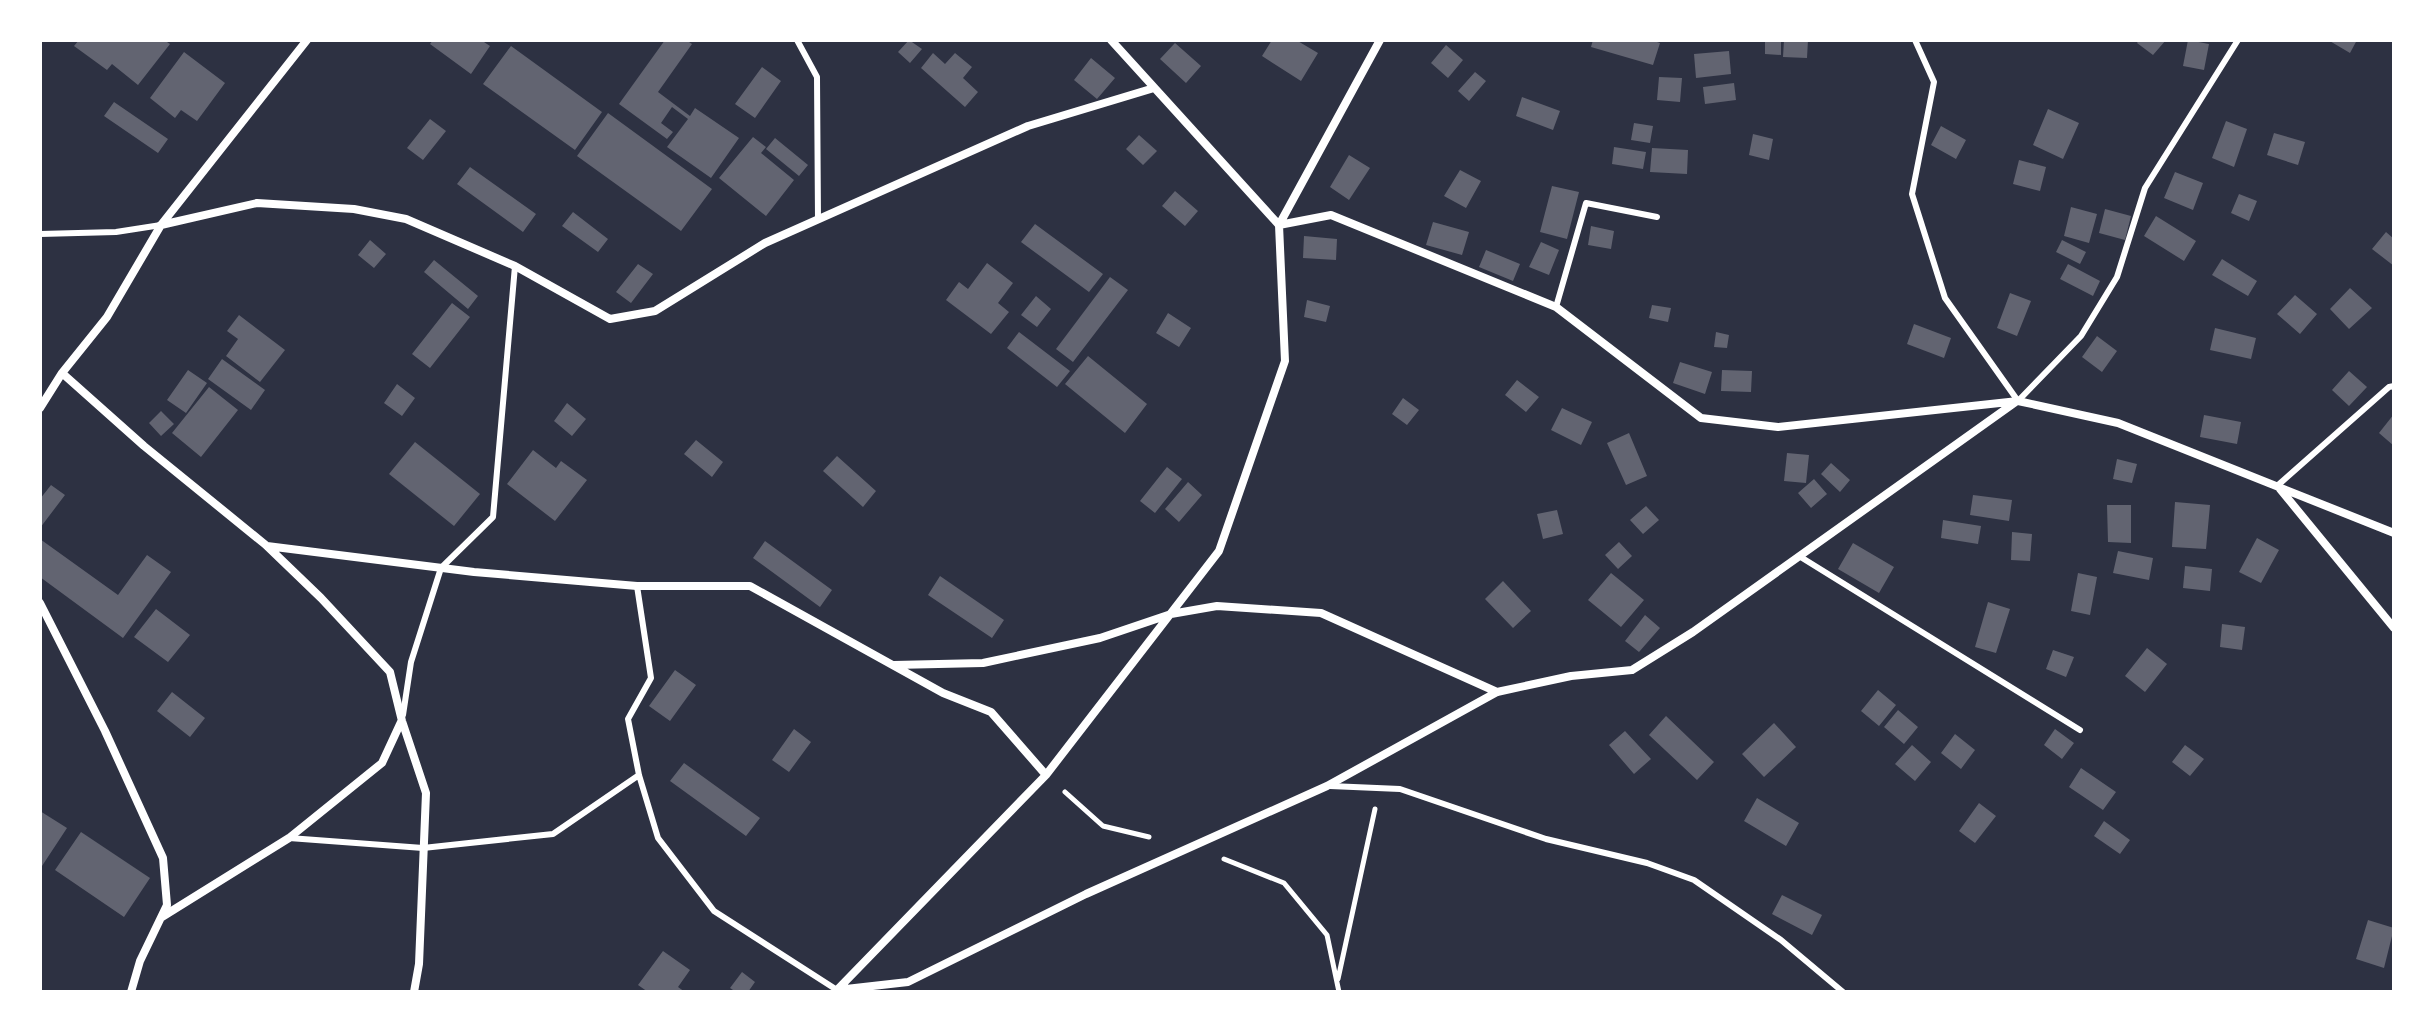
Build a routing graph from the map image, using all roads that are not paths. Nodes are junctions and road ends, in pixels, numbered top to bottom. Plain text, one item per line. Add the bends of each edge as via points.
1 (307, 40) edge
2 (797, 40) edge
3 (1111, 40) edge
4 (1380, 40) edge
5 (1915, 40) edge
6 (2238, 40) edge
7 (1154, 88) junction
8 (1657, 217) dead end
9 (818, 219) junction
10 (161, 225) junction
11 (1279, 225) junction
12 (40, 234) edge
13 (515, 266) junction
14 (1556, 307) junction
15 (62, 373) junction
16 (2394, 386) edge
17 (2018, 401) junction
18 (40, 408) edge
19 (2277, 486) junction
20 (2394, 533) edge
21 (267, 546) junction
22 (1799, 556) junction
23 (441, 568) junction
24 (637, 586) junction
25 (40, 603) edge
26 (1171, 614) junction
27 (2394, 628) edge
28 (893, 665) junction
29 (1497, 692) junction
30 (402, 721) junction
31 (2080, 730) dead end
32 (639, 775) junction
33 (1046, 775) junction
34 (1327, 786) junction
35 (289, 838) junction
36 (423, 848) junction
37 (161, 917) junction
38 (836, 991) edge
39 (131, 992) edge
40 (414, 992) edge
41 (1843, 992) edge

1 - 10 street
2 - 9 lane via 817,77
3 - 7 street
4 - 11 street
5 - 17 lane via 1934,82 1912,194 1945,298
6 - 17 lane via 2145,188 2117,277 2103,301 2081,336
7 - 9 street via 1028,126
7 - 11 street
8 - 14 lane via 1586,203
9 - 13 street via 765,243 655,311 610,319
10 - 12 lane
10 - 13 street via 257,203 354,209 406,219
10 - 15 street via 107,317
11 - 14 street via 1331,215
11 - 26 street via 1285,361 1219,551
13 - 23 lane via 493,517
14 - 17 street via 1701,418 1778,427
15 - 18 street
15 - 21 street
16 - 19 lane
17 - 19 street via 2118,423
17 - 22 street
19 - 20 street
19 - 27 street
21 - 23 street
21 - 30 street via 390,672
22 - 29 street via 1632,670
22 - 31 lane
23 - 24 street
23 - 30 lane via 411,662
24 - 28 street via 750,586
24 - 32 lane via 651,678 628,719
25 - 37 street via 163,858 167,905
26 - 28 street via 1100,638 983,663
26 - 29 street via 1217,606 1321,613
26 - 33 street
28 - 33 street via 991,712
29 - 34 street
30 - 35 street via 382,763
30 - 36 street via 426,793
32 - 36 lane via 553,834
32 - 38 lane via 658,838 714,911
33 - 38 street
34 - 38 street via 1086,894 908,982
34 - 41 lane via 1400,789 1546,839 1694,880 1781,940
35 - 36 lane
35 - 37 street
36 - 40 street
37 - 39 street

